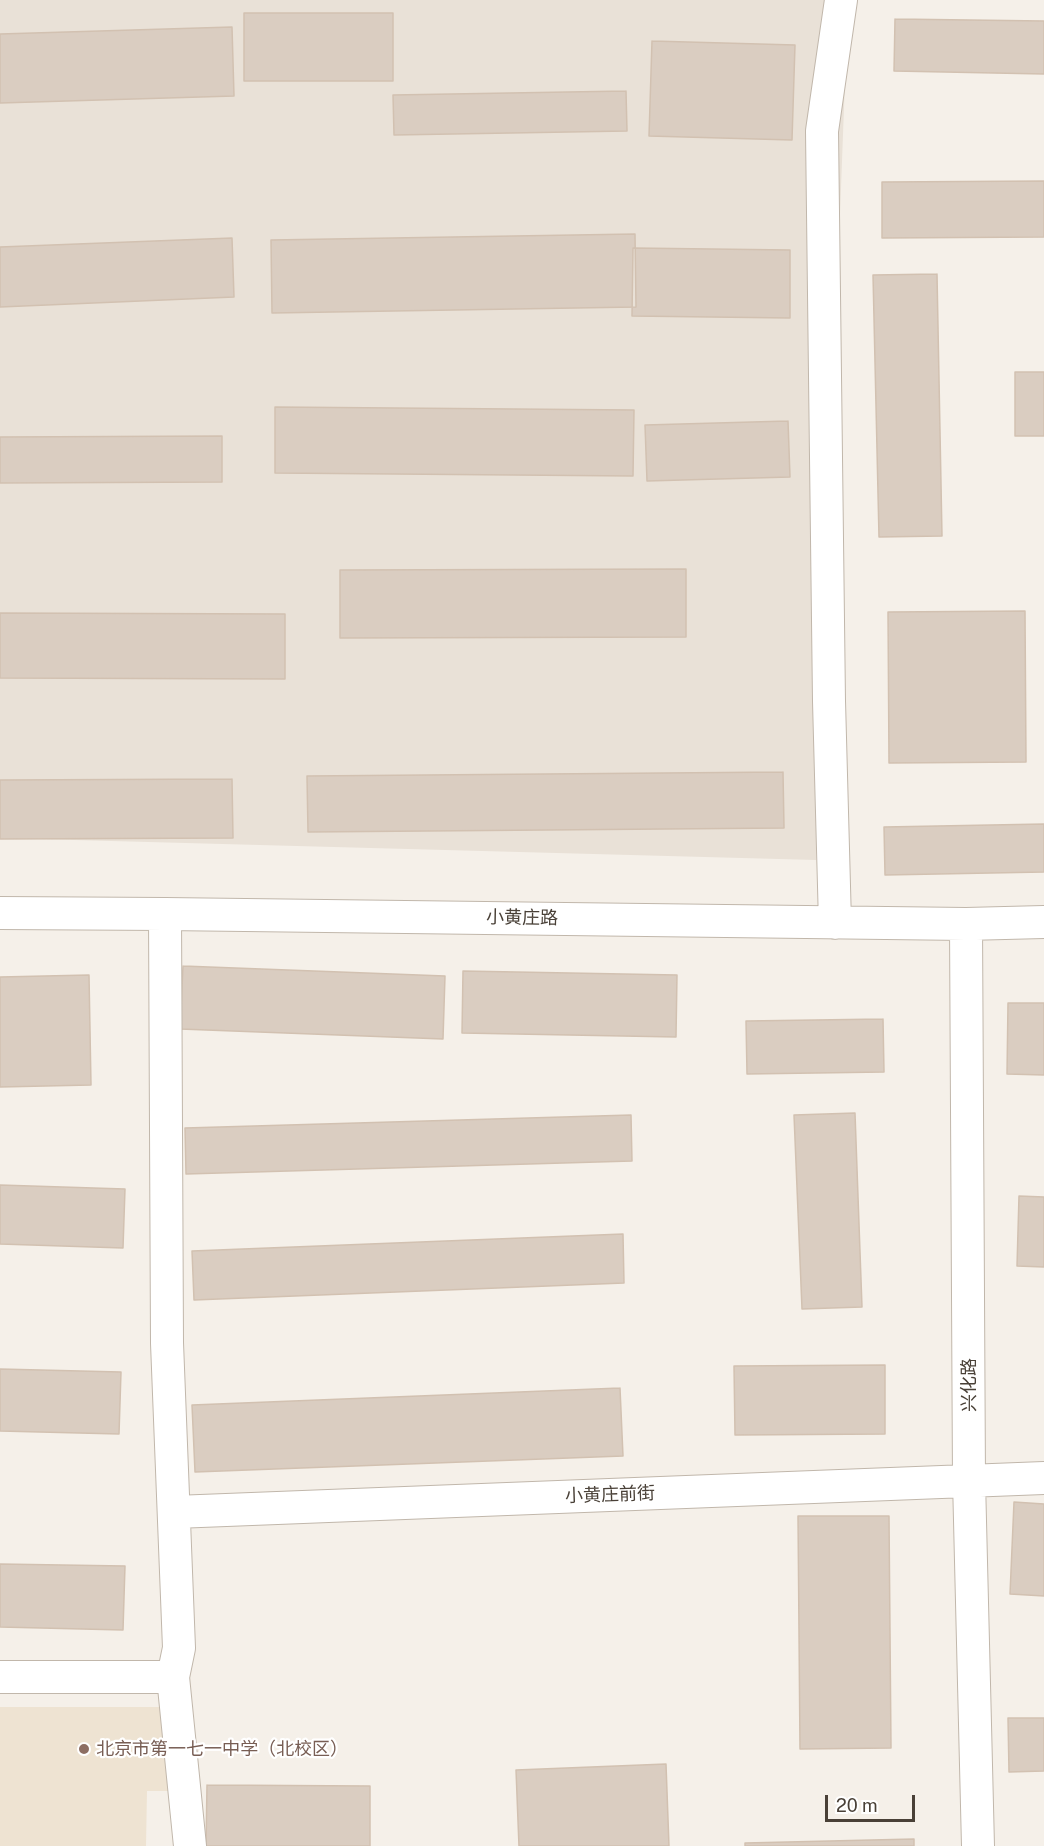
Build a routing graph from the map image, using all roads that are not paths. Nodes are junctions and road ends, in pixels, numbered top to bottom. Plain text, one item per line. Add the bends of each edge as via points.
1 (841, 0) edge
2 (0, 913) edge
3 (165, 914) junction
4 (835, 922) junction
5 (1044, 922) edge
6 (966, 924) junction
7 (1044, 1478) edge
8 (969, 1480) junction
9 (175, 1512) junction
10 (0, 1677) edge
11 (173, 1677) junction
12 (190, 1846) edge
13 (978, 1846) edge

1 - 4 street via 822,131
2 - 3 street, 小黄庄路
3 - 4 street, 小黄庄路
3 - 9 street via 167,1343
4 - 6 street, 小黄庄路
5 - 6 street, 小黄庄路
6 - 8 street, 兴化路
7 - 8 street, 小黄庄前街
8 - 9 street, 小黄庄前街
8 - 13 street, 兴化路
9 - 11 street via 179,1648
10 - 11 street
11 - 12 street

